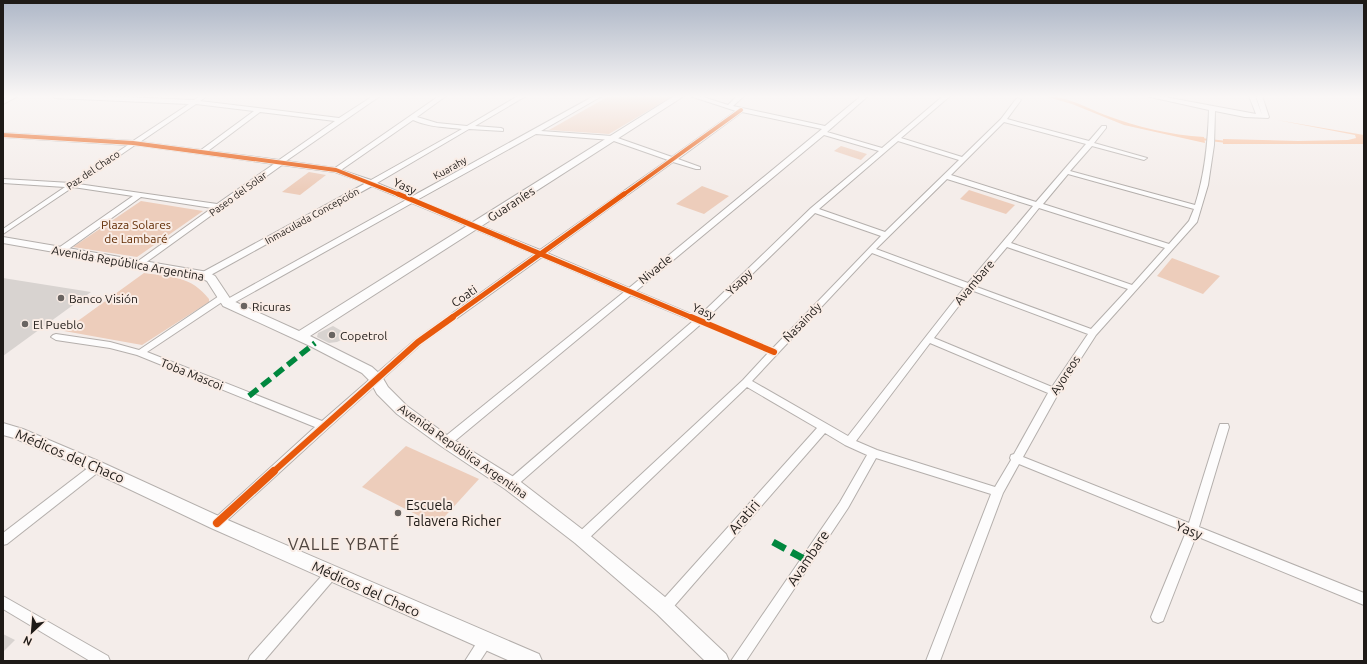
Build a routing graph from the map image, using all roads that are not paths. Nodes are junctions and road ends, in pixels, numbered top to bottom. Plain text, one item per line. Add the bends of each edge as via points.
1 (156, 127) edge
2 (236, 127) edge
3 (330, 127) edge
4 (398, 127) edge
5 (468, 127) edge
6 (478, 127) edge
7 (545, 127) edge
8 (630, 127) edge
9 (717, 127) edge
10 (812, 127) edge
11 (829, 127) edge
12 (911, 127) edge
13 (996, 127) edge
14 (1029, 127) edge
15 (1103, 127) edge
16 (1211, 127) edge
17 (501, 130) dead end
18 (825, 130) junction
19 (536, 132) junction
20 (3, 135) edge
21 (612, 138) junction
22 (897, 139) junction
23 (133, 142) junction
24 (1088, 143) junction
25 (882, 150) junction
26 (204, 151) junction
27 (1144, 158) dead end
28 (673, 159) junction
29 (964, 159) junction
30 (281, 162) junction
31 (698, 168) dead end
32 (336, 170) junction
33 (1066, 172) junction
34 (946, 176) junction
35 (3, 181) edge
36 (372, 183) junction
37 (71, 185) junction
38 (140, 195) junction
39 (411, 201) junction
40 (1039, 206) junction
41 (220, 207) junction
42 (1198, 208) junction
43 (814, 210) junction
44 (474, 228) junction
45 (3, 232) edge
46 (887, 235) junction
47 (3, 240) edge
48 (1007, 244) junction
49 (1169, 247) junction
50 (871, 250) junction
51 (60, 251) junction
52 (542, 254) junction
53 (138, 264) junction
54 (204, 275) junction
55 (969, 288) junction
56 (1133, 288) junction
57 (629, 291) junction
58 (225, 300) junction
59 (699, 321) junction
60 (1093, 333) junction
61 (300, 336) junction
62 (56, 337) dead end
63 (928, 339) junction
64 (774, 352) junction
65 (140, 353) junction
66 (376, 378) junction
67 (746, 382) junction
68 (1054, 392) junction
69 (323, 426) junction
70 (824, 427) junction
71 (1224, 427) dead end
72 (3, 429) edge
73 (446, 442) junction
74 (849, 442) junction
75 (873, 453) junction
76 (1015, 458) junction
77 (97, 467) junction
78 (511, 484) junction
79 (998, 492) junction
80 (217, 523) junction
81 (1192, 531) junction
82 (581, 538) junction
83 (3, 540) edge
84 (331, 574) junction
85 (1364, 599) edge
86 (3, 602) edge
87 (664, 608) junction
88 (1158, 617) dead end
89 (486, 641) junction
90 (103, 661) edge
91 (255, 661) edge
92 (472, 661) edge
93 (532, 661) edge
94 (719, 661) edge
95 (738, 661) edge
96 (933, 661) edge

1 - 23 street, Paz del Chaco
2 - 26 street
3 - 30 street, Paseo del Solar
4 - 32 street
5 - 36 street, Inmaculada Concepción
6 - 17 street
7 - 19 street, Kuarahy
8 - 21 main road, Guaraníes
9 - 28 street, Coati
10 - 18 street
11 - 18 street, Nivacle
12 - 22 street, Ysapy
13 - 29 street, Ñasaindy
14 - 24 street
15 - 24 street, Avambare
16 - 42 street, Ayoreos via 1205,186
18 - 25 street
18 - 57 street, Nivacle
19 - 21 street
19 - 39 street, Kuarahy
20 - 23 street, Yasy
21 - 28 street
21 - 44 main road, Guaraníes
22 - 25 street, Ysapy
22 - 29 street
23 - 26 street, Yasy
23 - 37 street, Paz del Chaco
24 - 27 street
24 - 33 street, Avambare
25 - 43 street, Ysapy
26 - 30 street, Yasy
28 - 31 street
28 - 52 street, Coati
29 - 34 street, Ñasaindy
30 - 32 street, Yasy
30 - 41 street, Paseo del Solar
32 - 36 street, Yasy
33 - 40 street, Avambare
33 - 42 street
34 - 40 street
34 - 46 street, Ñasaindy
35 - 37 street
36 - 39 street, Yasy
36 - 54 street, Inmaculada Concepción
37 - 38 street
37 - 45 street, Paz del Chaco
38 - 41 street
38 - 51 street
39 - 44 street, Yasy
39 - 58 street, Kuarahy
40 - 48 street, Avambare
40 - 49 street
41 - 53 street, Paseo del Solar
42 - 49 street, Ayoreos via 1192,222
43 - 46 street
43 - 59 street, Ysapy
44 - 52 street, Yasy
44 - 61 main road, Guaraníes
46 - 50 street, Ñasaindy
47 - 51 main road, Avenida República Argentina
48 - 55 street, Avambare
48 - 56 street
49 - 56 street, Ayoreos
50 - 55 street
50 - 64 street, Ñasaindy
51 - 53 main road, Avenida República Argentina
52 - 57 street, Yasy
52 - 66 street, Coati via 418,342
53 - 54 main road, Avenida República Argentina
54 - 58 main road, Avenida República Argentina via 211,279
55 - 60 street
55 - 63 street, Avambare
56 - 60 street, Ayoreos
57 - 59 street, Yasy
57 - 73 street, Nivacle
58 - 61 main road, Avenida República Argentina
58 - 65 street, Kuarahy
59 - 64 street, Yasy
59 - 78 street, Ysapy
60 - 68 street, Ayoreos
61 - 66 main road, Avenida República Argentina via 367,370
62 - 65 street, Toba Mascoi via 110,345
63 - 68 street
63 - 74 street, Avambare
64 - 67 street, Ñasaindy
65 - 69 street, Toba Mascoi
66 - 69 street, Coati
66 - 73 main road, Avenida República Argentina via 382,390 402,410
67 - 70 street
67 - 82 street, Ñasaindy
68 - 76 street, Ayoreos
69 - 80 street, Coati
70 - 74 street
70 - 87 street, Aratiri
71 - 81 street
72 - 77 main road, Médicos del Chaco
73 - 78 main road, Avenida República Argentina
74 - 75 street
75 - 79 street
75 - 95 street, Avambare via 844,505
76 - 79 street, Ayoreos
76 - 81 street, Yasy
77 - 80 main road, Médicos del Chaco
77 - 83 street
78 - 82 main road, Avenida República Argentina
79 - 96 street, Ayoreos
80 - 84 main road, Médicos del Chaco
81 - 85 street, Yasy
81 - 88 street
82 - 87 main road, Avenida República Argentina
84 - 89 main road, Médicos del Chaco
84 - 91 street
86 - 90 street
87 - 94 main road, Avenida República Argentina
89 - 92 street
89 - 93 main road, Médicos del Chaco

